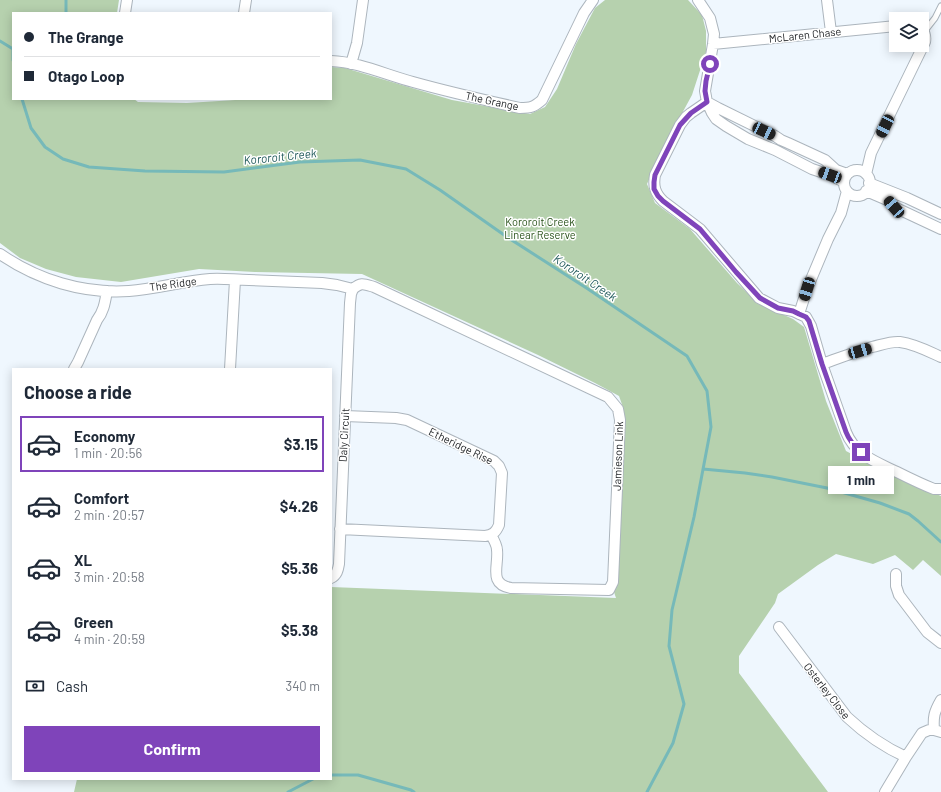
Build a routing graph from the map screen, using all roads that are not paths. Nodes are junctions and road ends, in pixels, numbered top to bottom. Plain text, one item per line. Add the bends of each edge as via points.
1 (126, 0) edge
2 (246, 0) edge
3 (363, 0) edge
4 (593, 0) edge
5 (698, 0) edge
6 (827, 0) edge
7 (941, 6) edge
8 (125, 12) edge
9 (244, 12) edge
10 (929, 24) edge
11 (889, 27) edge
12 (831, 32) junction
13 (714, 44) junction
14 (920, 52) edge
15 (332, 61) edge
16 (351, 64) junction
17 (707, 102) junction
18 (865, 180) junction
19 (848, 186) junction
20 (941, 214) edge
21 (941, 229) edge
22 (2, 260) edge
23 (235, 280) junction
24 (353, 289) junction
25 (103, 291) junction
26 (799, 314) junction
27 (941, 357) edge
28 (822, 364) junction
29 (75, 368) edge
30 (230, 368) edge
31 (345, 416) junction
32 (941, 489) edge
33 (340, 530) junction
34 (491, 535) junction
35 (896, 574) dead end
36 (332, 577) edge
37 (779, 627) dead end
38 (941, 643) edge
39 (941, 700) edge
40 (938, 731) edge
41 (906, 758) junction
42 (885, 792) edge

1 - 8 street
2 - 9 street
3 - 16 street via 357,43
4 - 16 street, The Grange via 584,13 542,100 529,108 444,91
5 - 13 street via 712,24
6 - 12 street
7 - 10 lane
11 - 12 street, McLaren Chase
12 - 13 street, McLaren Chase
13 - 17 street via 705,91
14 - 18 street via 871,153
15 - 16 street, The Grange
17 - 19 street via 825,160
17 - 19 street via 716,119 738,134 830,175
17 - 26 street via 691,113 680,125 655,175 654,189 663,201 700,229 760,298 778,308
18 - 19 street via 859,195
18 - 19 street via 850,172
18 - 20 street
18 - 21 street via 894,207
19 - 26 street via 841,213 807,289
22 - 25 street, The Ridge via 50,280
23 - 24 street, The Ridge via 322,283
23 - 25 street, The Ridge via 212,279 129,291
23 - 30 street
24 - 31 street, Daly Circuit via 350,303
24 - 34 street, Jamieson Link via 361,284 374,287 608,397 618,409 620,420 614,575 609,590 504,587 497,580 497,549
25 - 29 street via 97,320
26 - 28 street via 809,321
27 - 28 street via 912,344 899,342
28 - 32 street via 849,440 855,447 871,460 934,490
31 - 33 street, Daly Circuit
31 - 34 street, Etheridge Rise via 407,420 494,461 500,466 502,473 498,525 497,530
33 - 34 street
33 - 36 street, Daly Circuit via 338,571
35 - 38 street via 899,595 927,632
37 - 41 street, Osterley Close via 847,717 859,728
39 - 40 street via 933,720
40 - 41 street via 928,730 922,733
41 - 42 street

